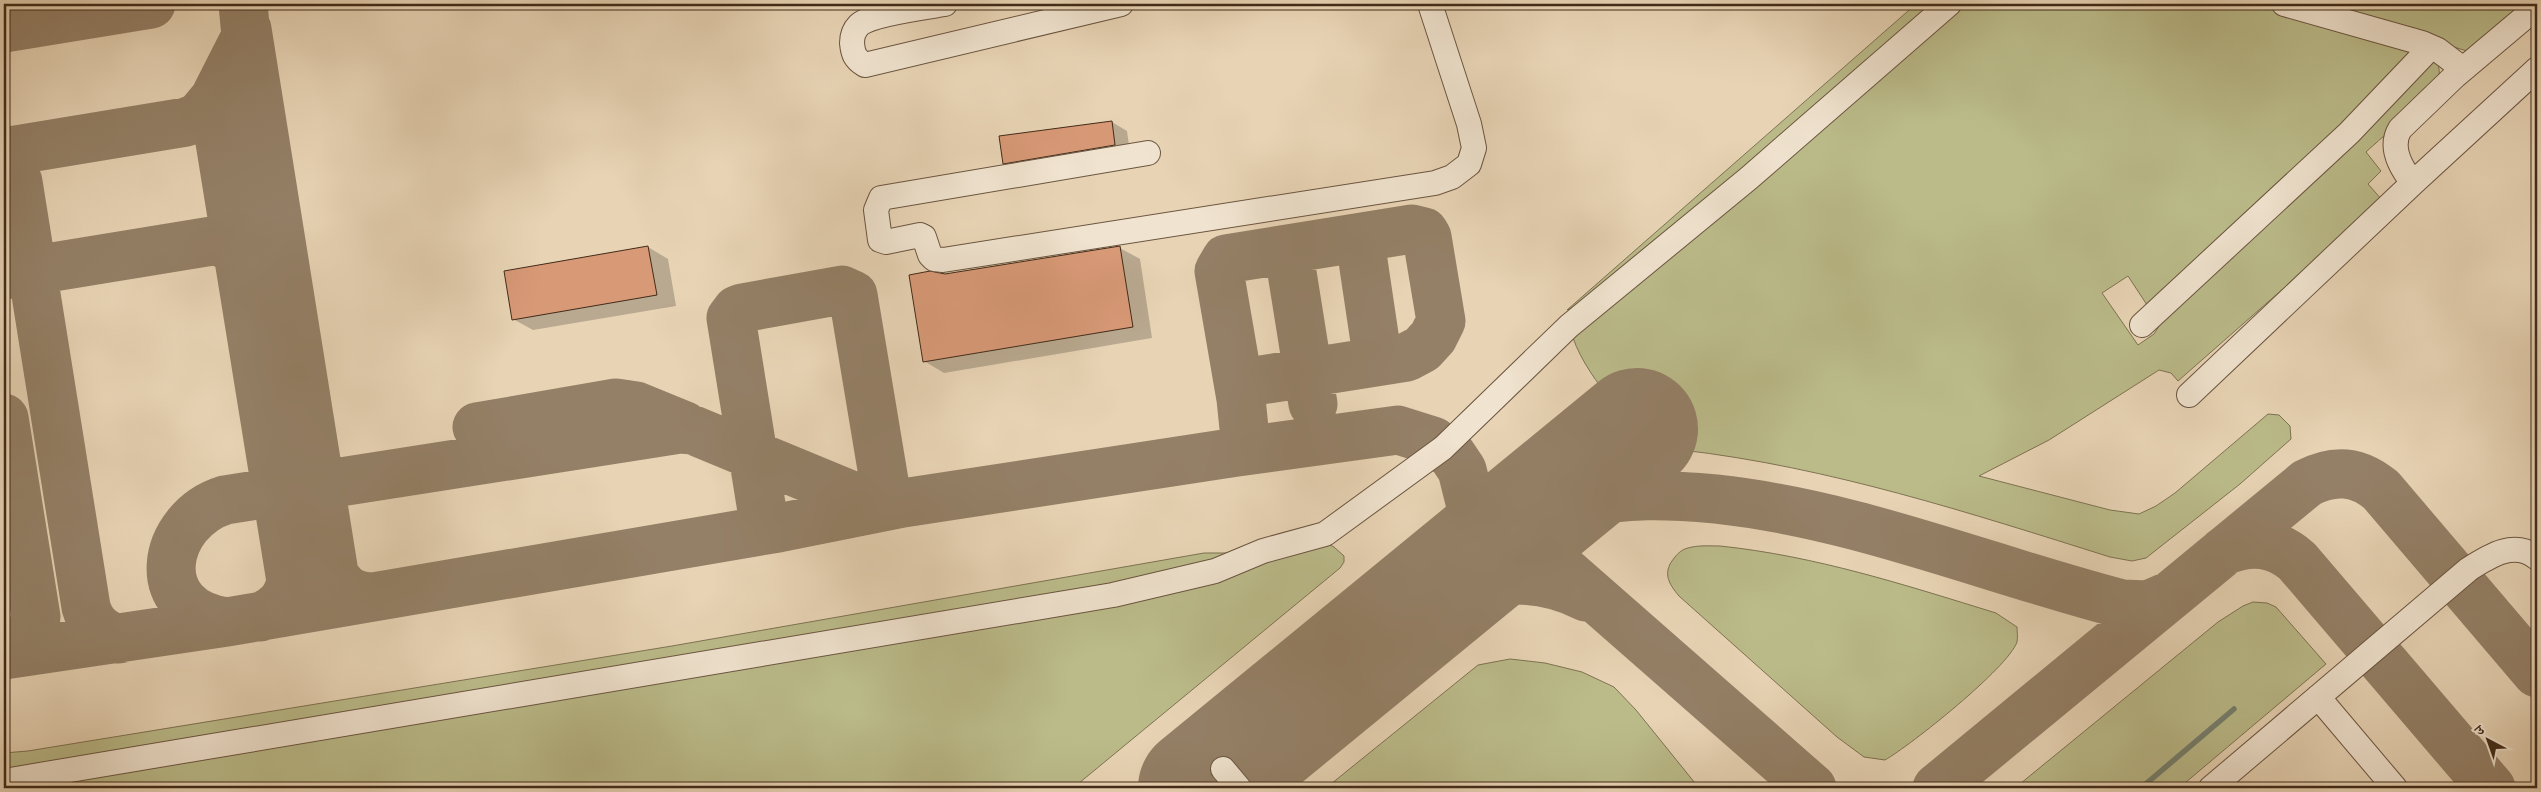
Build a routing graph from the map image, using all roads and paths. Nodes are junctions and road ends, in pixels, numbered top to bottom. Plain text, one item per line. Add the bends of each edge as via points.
1 (945, 4) edge
2 (1120, 4) edge
3 (1430, 4) edge
4 (1949, 4) edge
5 (2284, 4) edge
6 (2537, 7) edge
7 (2431, 47) junction
8 (2463, 69) junction
9 (2537, 69) edge
10 (1148, 153) dead end
11 (2413, 183) junction
12 (2142, 325) dead end
13 (2189, 394) dead end
14 (2537, 558) edge
15 (2318, 697) junction
16 (1223, 769) dead end
17 (4, 781) edge
18 (1239, 788) edge
19 (2211, 788) edge
20 (2395, 788) edge

1 - 2 lane via 871,18 859,25 852,36 856,59 865,65
3 - 10 lane via 1474,148 1469,164 1452,177 1436,183 943,260 934,260 924,237 920,235 886,242 880,240 876,210 881,198
4 - 17 lane via 1749,178 1570,326 1443,448 1325,534 1263,551 1215,571 1113,595
5 - 7 lane
6 - 8 lane
7 - 8 lane
7 - 12 lane via 2349,133
8 - 11 lane via 2398,134 2395,144 2398,157
9 - 11 lane
11 - 13 lane
14 - 15 lane via 2524,550 2514,549 2480,562
15 - 19 lane
15 - 20 lane
16 - 18 lane

